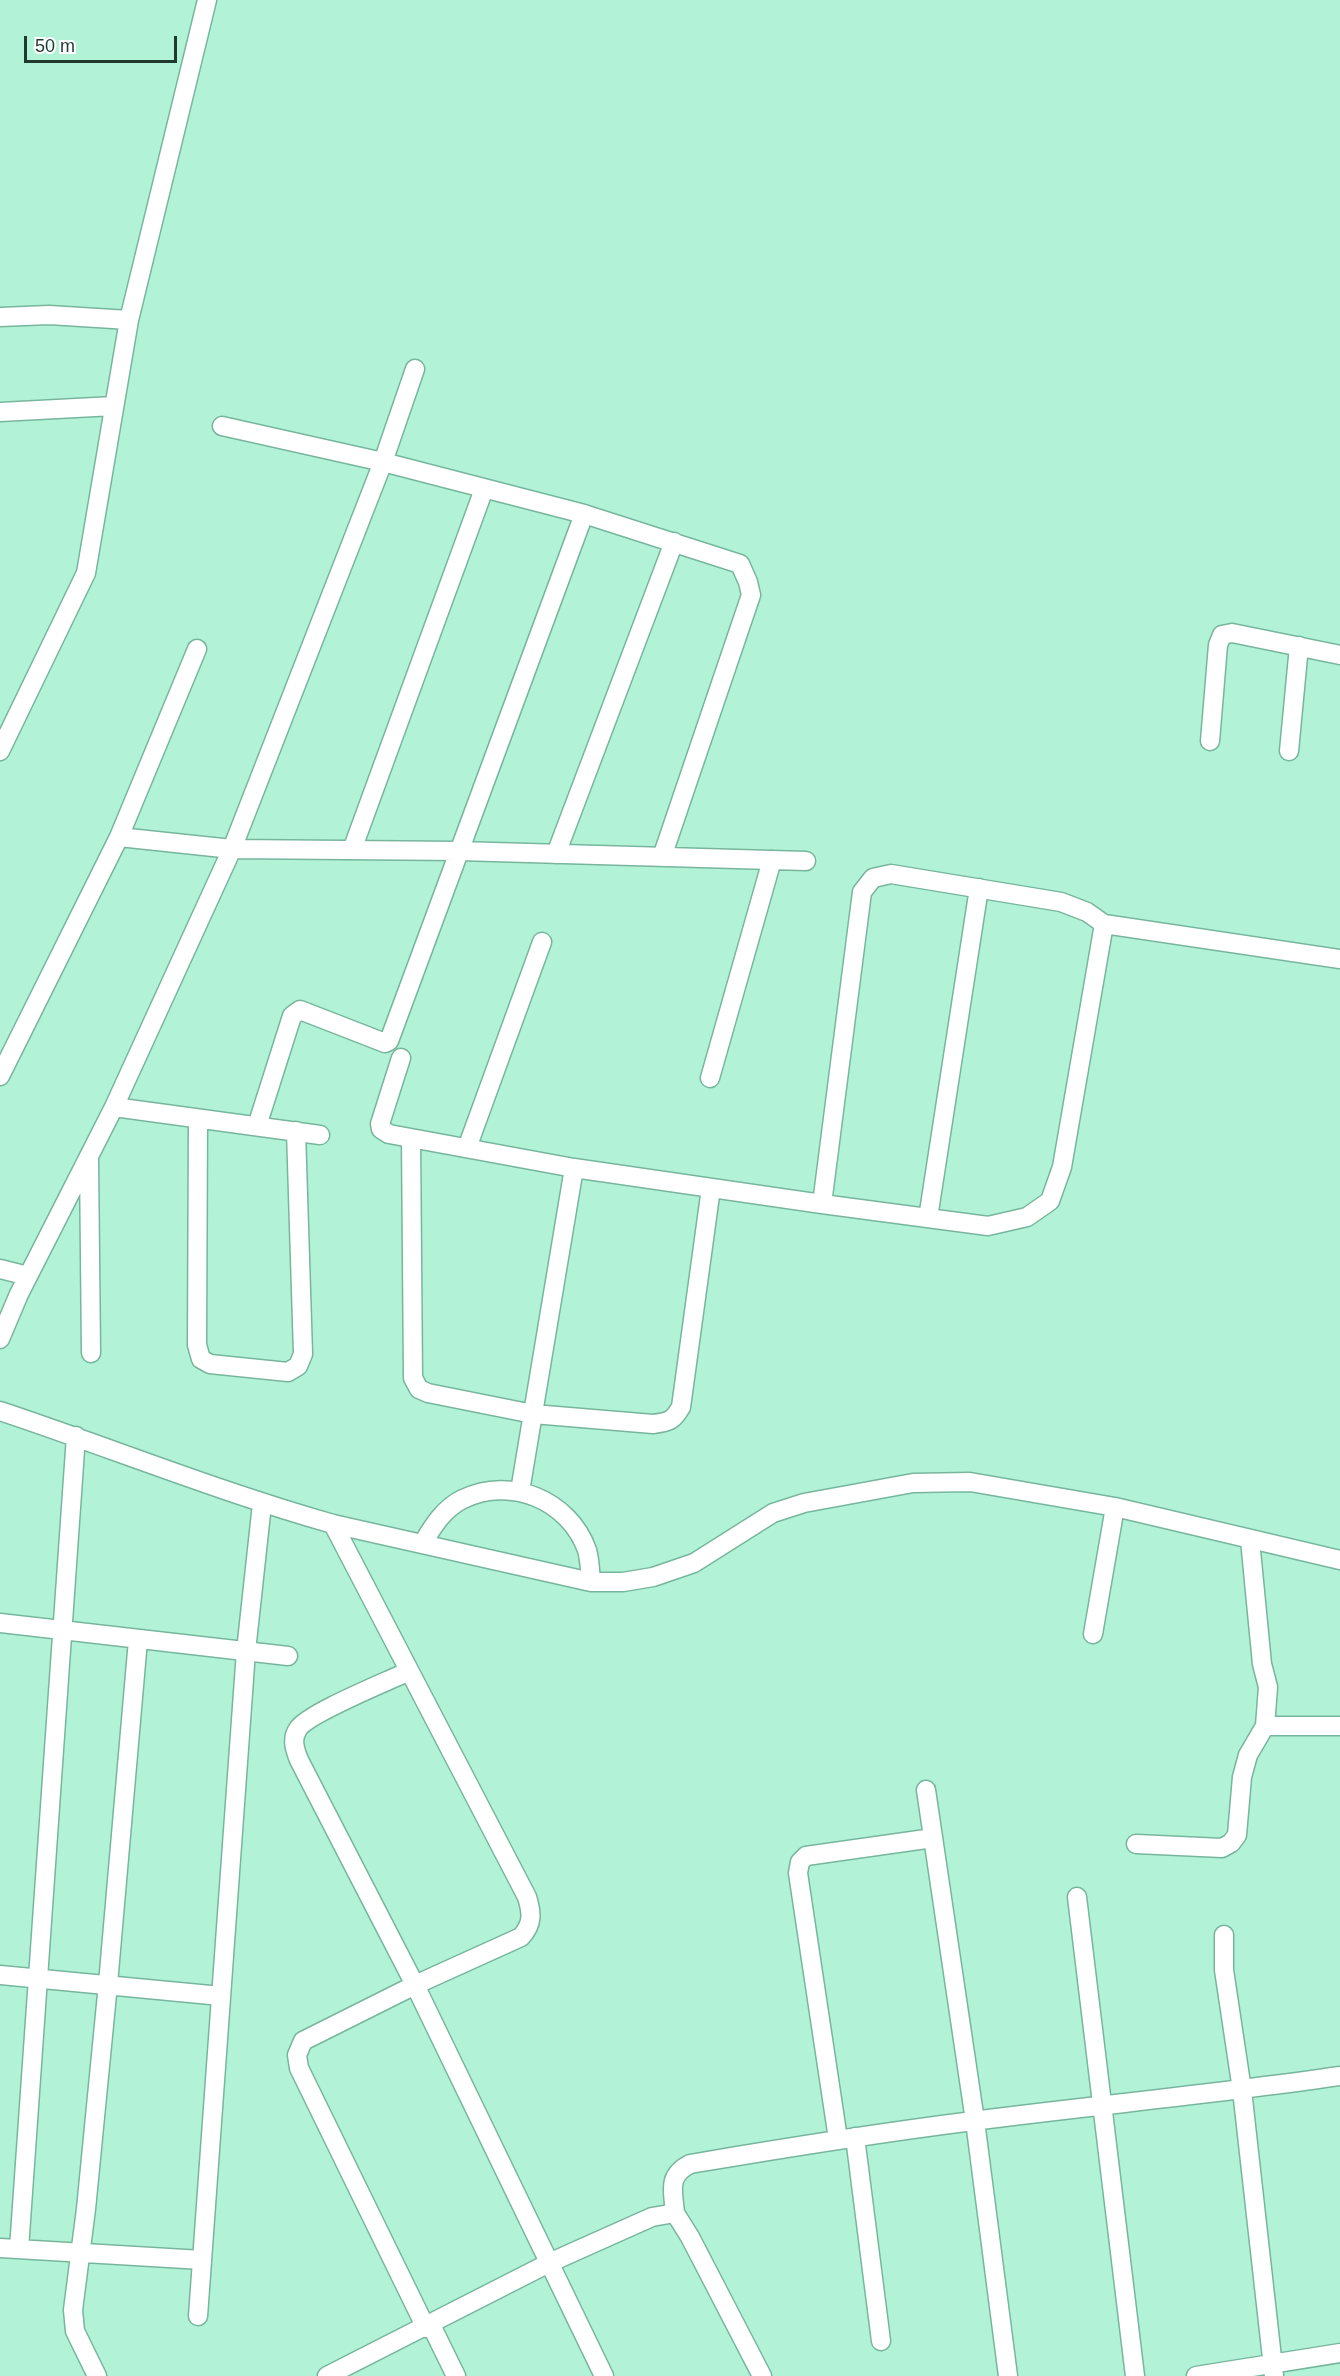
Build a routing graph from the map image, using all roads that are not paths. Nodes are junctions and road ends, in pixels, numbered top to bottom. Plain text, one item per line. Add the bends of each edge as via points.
1 (207, 0) edge
2 (0, 316) edge
3 (129, 320) junction
4 (415, 369) dead end
5 (114, 406) junction
6 (0, 412) edge
7 (222, 426) dead end
8 (383, 462) junction
9 (484, 489) junction
10 (584, 514) junction
11 (674, 543) junction
12 (1299, 646) junction
13 (197, 649) dead end
14 (1340, 655) edge
15 (1210, 741) dead end
16 (1289, 750) dead end
17 (0, 752) edge
18 (119, 837) junction
19 (232, 849) junction
20 (352, 850) junction
21 (459, 851) junction
22 (556, 854) junction
23 (662, 857) junction
24 (772, 860) junction
25 (807, 861) dead end
26 (979, 888) junction
27 (1112, 926) junction
28 (542, 942) dead end
29 (1340, 959) edge
30 (401, 1058) dead end
31 (0, 1076) edge
32 (710, 1078) dead end
33 (114, 1107) junction
34 (198, 1119) junction
35 (257, 1126) junction
36 (296, 1131) junction
37 (320, 1135) dead end
38 (411, 1138) junction
39 (467, 1148) junction
40 (89, 1157) junction
41 (574, 1168) junction
42 (711, 1188) junction
43 (822, 1204) junction
44 (928, 1218) junction
45 (0, 1269) edge
46 (28, 1276) junction
47 (0, 1339) edge
48 (92, 1353) dead end
49 (0, 1411) edge
50 (533, 1414) junction
51 (76, 1436) junction
52 (520, 1491) junction
53 (262, 1504) junction
54 (1115, 1507) junction
55 (333, 1524) junction
56 (1250, 1540) junction
57 (423, 1543) junction
58 (1340, 1560) edge
59 (591, 1582) junction
60 (0, 1623) edge
61 (64, 1632) junction
62 (1094, 1634) dead end
63 (138, 1640) junction
64 (246, 1651) junction
65 (288, 1656) dead end
66 (410, 1671) junction
67 (1265, 1726) junction
68 (1340, 1726) edge
69 (926, 1790) dead end
70 (933, 1838) junction
71 (1136, 1844) dead end
72 (1077, 1897) dead end
73 (1224, 1935) dead end
74 (0, 1975) edge
75 (39, 1980) junction
76 (108, 1984) junction
77 (415, 1985) junction
78 (221, 1996) junction
79 (1340, 2076) edge
80 (1242, 2090) junction
81 (1104, 2106) junction
82 (975, 2121) junction
83 (847, 2138) junction
84 (675, 2208) junction
85 (0, 2248) edge
86 (19, 2249) junction
87 (80, 2252) junction
88 (202, 2260) junction
89 (549, 2263) junction
90 (198, 2316) dead end
91 (428, 2326) junction
92 (881, 2341) dead end
93 (1340, 2354) edge
94 (1274, 2370) edge
95 (97, 2376) edge
96 (327, 2376) edge
97 (456, 2376) edge
98 (604, 2376) edge
99 (762, 2376) edge
100 (1008, 2376) edge
101 (1135, 2376) edge
102 (1196, 2376) edge

1 - 3 street
2 - 3 street
3 - 5 street
4 - 8 street
5 - 6 street
5 - 17 street via 86,573
7 - 8 street
8 - 9 street
8 - 19 street
9 - 10 street
9 - 20 street
10 - 11 street
10 - 21 street
11 - 22 street
11 - 23 street via 740,564 751,595
12 - 14 street
12 - 15 street via 1232,633 1222,635
12 - 16 street
13 - 18 street
18 - 19 street
18 - 31 street
19 - 20 street
19 - 33 street
20 - 21 street
21 - 22 street
21 - 35 street via 389,1041 385,1043 300,1010 292,1016
22 - 23 street
23 - 24 street
24 - 25 street
24 - 32 street
26 - 27 street via 1061,902
26 - 43 street via 891,874 873,878 862,892
26 - 44 street
27 - 29 street
27 - 44 street via 1062,1167 1050,1202 1027,1217 988,1226
28 - 39 street
30 - 38 street via 380,1124 384,1132
33 - 34 street
33 - 40 street
34 - 35 street
34 - 36 street via 197,1345 201,1359 210,1364 288,1372 298,1366 303,1354
35 - 36 street
36 - 37 street
38 - 39 street
38 - 50 street via 413,1378 419,1389 428,1393
39 - 41 street
40 - 46 street
40 - 48 street
41 - 42 street
41 - 50 street
42 - 43 street
42 - 50 street via 681,1407 674,1419 653,1424
43 - 44 street
45 - 46 street
46 - 47 street
49 - 51 street
50 - 52 street
51 - 53 street
51 - 61 street
52 - 57 street via 490,1491 462,1500 439,1518
52 - 59 street via 549,1502 573,1523 588,1551
53 - 55 street
53 - 64 street
54 - 56 street
54 - 59 street via 970,1482 913,1483 804,1503 773,1513 694,1563 653,1577
54 - 62 street
55 - 57 street
55 - 66 street
56 - 58 street
56 - 67 street via 1262,1664 1268,1687
57 - 59 street
60 - 61 street
61 - 63 street
61 - 75 street
63 - 64 street
63 - 76 street
64 - 65 street
64 - 78 street
66 - 77 street via 319,1713 298,1728 293,1744
66 - 77 street via 527,1897 531,1912 530,1928 521,1936
67 - 68 street
67 - 71 street via 1248,1755 1237,1835 1231,1843 1222,1848
69 - 70 street
70 - 82 street
70 - 83 street via 806,1856 800,1862 798,1873
72 - 81 street
73 - 80 street via 1224,1970
74 - 75 street
75 - 76 street
75 - 86 street
76 - 78 street
76 - 87 street
77 - 89 street
77 - 91 street via 303,2041 297,2055 299,2068
78 - 88 street
79 - 80 street
80 - 81 street
80 - 94 street
81 - 82 street
81 - 101 street
82 - 83 street
82 - 100 street
83 - 84 street via 690,2164 674,2177
83 - 92 street
84 - 89 street
84 - 99 street
85 - 86 street
86 - 87 street
87 - 88 street
87 - 95 street via 73,2310 75,2331
88 - 90 street
89 - 91 street
89 - 98 street
91 - 96 street
91 - 97 street
93 - 94 street
94 - 102 street

